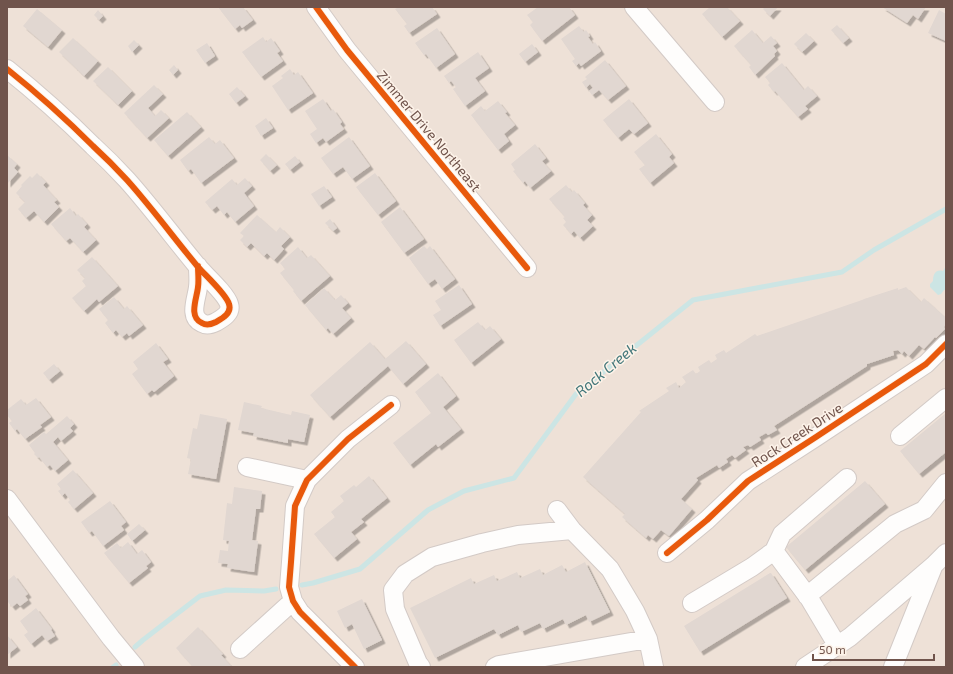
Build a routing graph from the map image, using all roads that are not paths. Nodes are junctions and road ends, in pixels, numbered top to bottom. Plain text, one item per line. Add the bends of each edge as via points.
1 (316, 7) edge
2 (634, 7) edge
3 (7, 70) edge
4 (715, 102) dead end
5 (198, 266) dead end
6 (527, 268) dead end
7 (946, 344) edge
8 (946, 398) edge
9 (391, 405) dead end
10 (900, 436) dead end
11 (247, 467) dead end
12 (847, 478) dead end
13 (307, 480) junction
14 (946, 483) edge
15 (7, 499) edge
16 (557, 510) dead end
17 (572, 530) junction
18 (774, 551) junction
19 (667, 553) dead end
20 (940, 559) edge
21 (807, 596) junction
22 (293, 601) junction
23 (692, 603) dead end
24 (648, 639) junction
25 (837, 645) junction
26 (240, 649) dead end
27 (135, 667) edge
28 (355, 667) edge
29 (421, 667) edge
30 (495, 667) edge
31 (654, 667) edge
32 (805, 667) edge
33 (893, 667) edge

1 - 6 street, Zimmer Drive Northeast via 347,50
2 - 4 street
3 - 5 street via 53,108 122,175
7 - 19 street, Rock Creek Drive via 926,364 748,481 708,520
8 - 10 street
9 - 13 street via 348,440
11 - 13 street
12 - 18 street via 782,534
13 - 22 street via 295,506 289,587
14 - 21 street via 924,510 895,524
15 - 27 street
16 - 17 street
17 - 24 street via 610,569
17 - 29 street via 518,535 482,543 432,557 405,574 393,590 395,609
18 - 21 street
18 - 23 street
20 - 25 street via 850,637
20 - 33 street
21 - 25 street
22 - 26 street
22 - 28 street via 300,612
24 - 30 street
24 - 31 street
25 - 32 street

